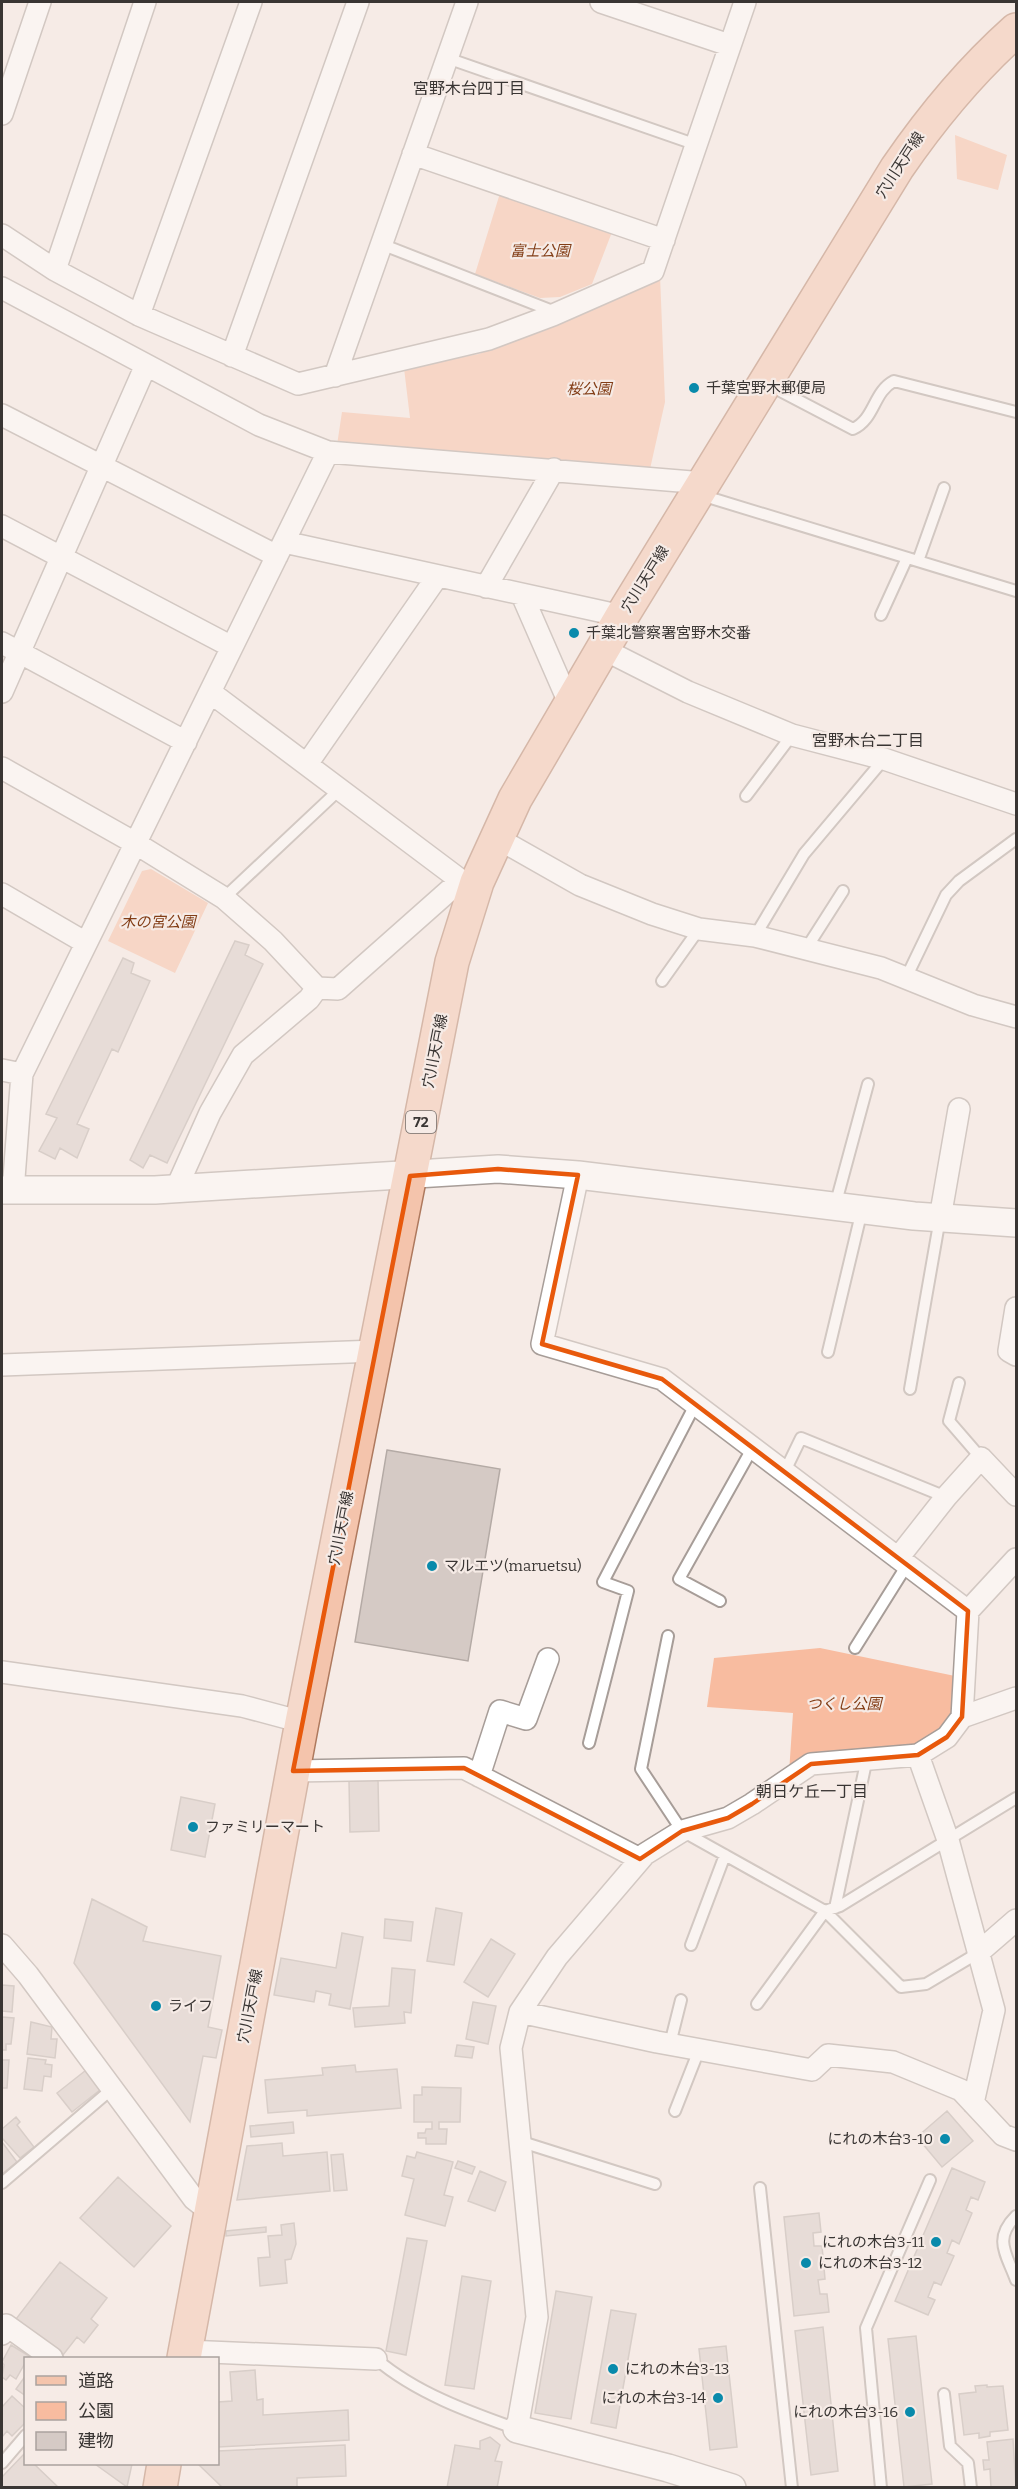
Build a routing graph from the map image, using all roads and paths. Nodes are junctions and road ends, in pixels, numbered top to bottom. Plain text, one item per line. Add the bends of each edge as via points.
1 (40, 2) edge
2 (145, 2) edge
3 (251, 2) edge
4 (358, 2) edge
5 (467, 2) edge
6 (601, 2) edge
7 (745, 2) edge
8 (1017, 30) edge
9 (729, 45) junction
10 (447, 58) junction
11 (2, 114) edge
12 (697, 145) junction
13 (413, 154) junction
14 (2, 235) edge
15 (664, 240) junction
16 (381, 244) junction
17 (55, 270) junction
18 (2, 288) edge
19 (558, 313) junction
20 (139, 315) junction
21 (232, 356) junction
22 (146, 365) junction
23 (335, 375) junction
24 (764, 383) junction
25 (1017, 412) edge
26 (2, 415) edge
27 (328, 452) junction
28 (101, 467) junction
29 (554, 469) junction
30 (701, 488) junction
31 (944, 488) dead end
32 (2, 526) edge
33 (281, 549) junction
34 (59, 557) junction
35 (913, 560) junction
36 (437, 577) junction
37 (486, 588) junction
38 (1017, 591) edge
39 (522, 595) junction
40 (881, 615) dead end
41 (622, 616) junction
42 (232, 647) junction
43 (10, 648) edge
44 (603, 650) junction
45 (2, 692) edge
46 (210, 692) junction
47 (570, 705) junction
48 (792, 735) junction
49 (186, 742) junction
50 (884, 759) junction
51 (307, 764) junction
52 (2, 768) edge
53 (340, 789) junction
54 (746, 796) dead end
55 (1017, 804) edge
56 (497, 838) junction
57 (1017, 839) edge
58 (135, 843) junction
59 (468, 885) junction
60 (843, 891) dead end
61 (2, 894) edge
62 (224, 898) junction
63 (699, 929) junction
64 (755, 936) junction
65 (86, 943) junction
66 (806, 949) junction
67 (906, 978) junction
68 (662, 981) dead end
69 (317, 988) junction
70 (1017, 1017) edge
71 (12, 1072) edge
72 (868, 1084) dead end
73 (959, 1108) dead end
74 (578, 1175) junction
75 (410, 1176) junction
76 (176, 1189) junction
77 (7, 1190) edge
78 (848, 1208) junction
79 (940, 1218) junction
80 (1017, 1223) edge
81 (1017, 1308) edge
82 (376, 1351) junction
83 (828, 1352) dead end
84 (1017, 1355) edge
85 (2, 1365) edge
86 (959, 1383) dead end
87 (910, 1389) dead end
88 (696, 1403) junction
89 (753, 1447) junction
90 (981, 1458) junction
91 (785, 1471) junction
92 (1017, 1495) edge
93 (946, 1497) junction
94 (1017, 1558) edge
95 (903, 1561) junction
96 (720, 1601) dead end
97 (968, 1611) junction
98 (668, 1636) dead end
99 (855, 1648) dead end
100 (548, 1659) dead end
101 (2, 1672) edge
102 (1017, 1698) edge
103 (962, 1717) junction
104 (302, 1722) junction
105 (589, 1743) dead end
106 (918, 1755) junction
107 (867, 1757) junction
108 (293, 1771) junction
109 (479, 1776) junction
110 (1017, 1798) edge
111 (682, 1831) junction
112 (948, 1840) junction
113 (725, 1855) junction
114 (640, 1859) junction
115 (830, 1909) junction
116 (1017, 1920) edge
117 (691, 1945) dead end
118 (4, 1952) edge
119 (978, 1953) junction
120 (681, 2000) dead end
121 (757, 2004) dead end
122 (520, 2012) junction
123 (670, 2044) junction
124 (699, 2050) junction
125 (112, 2088) junction
126 (973, 2103) junction
127 (675, 2111) dead end
128 (1017, 2140) edge
129 (522, 2142) junction
130 (930, 2180) dead end
131 (2, 2183) edge
132 (655, 2184) dead end
133 (760, 2188) dead end
134 (212, 2213) junction
135 (1017, 2216) edge
136 (1017, 2280) edge
137 (2, 2334) edge
138 (185, 2355) edge
139 (51, 2357) edge
140 (376, 2359) joint
141 (944, 2394) dead end
142 (518, 2429) junction
143 (24, 2437) edge
144 (2, 2463) edge
145 (164, 2465) edge
146 (160, 2487) edge
147 (732, 2487) edge
148 (792, 2487) edge
149 (881, 2487) edge
150 (971, 2487) edge

1 - 11 street
2 - 17 street
3 - 20 street
4 - 21 street
5 - 10 street
6 - 9 street
7 - 9 street
8 - 24 main road, 穴川天戸線 / 72 via 988,55 930,119
9 - 12 street
10 - 12 lane
10 - 13 street
12 - 15 street
13 - 15 street
13 - 16 street
14 - 17 street
15 - 19 street via 653,271
16 - 19 lane
16 - 23 street
17 - 20 street
18 - 22 street
19 - 23 street via 489,339
20 - 21 street
21 - 23 street via 298,384
22 - 27 street via 260,425
22 - 28 street
24 - 25 lane via 854,429 864,424 883,387 894,381
24 - 30 main road, 穴川天戸線 / 72
26 - 28 street
27 - 29 street
27 - 33 street
28 - 33 street
28 - 34 street
29 - 30 street
29 - 37 street
30 - 35 lane
30 - 41 main road, 穴川天戸線 / 72
31 - 35 lane
32 - 34 street
33 - 36 street
33 - 42 street
34 - 42 street
34 - 43 street
35 - 38 lane
35 - 40 lane
36 - 37 street
36 - 51 street
37 - 39 street
39 - 41 street
39 - 47 street
41 - 44 main road, 穴川天戸線 / 72
42 - 46 street
43 - 45 street
43 - 49 street
44 - 47 main road, 穴川天戸線 / 72
44 - 48 street via 688,692
46 - 49 street
46 - 51 street
47 - 56 main road, 穴川天戸線 / 72
48 - 50 street
48 - 54 lane
49 - 58 street
50 - 55 street
50 - 64 lane via 804,854
51 - 53 street
52 - 58 street
53 - 59 street
53 - 62 lane
56 - 59 main road, 穴川天戸線 / 72
56 - 63 street via 580,885
57 - 67 lane via 946,895
58 - 62 street
58 - 65 street
59 - 69 street via 338,989
59 - 75 main road, 穴川天戸線 / 72
60 - 66 lane
61 - 65 street
62 - 69 street via 273,941
63 - 64 street
63 - 68 lane
64 - 66 street
65 - 71 street
66 - 67 street
67 - 70 street via 973,1005
69 - 76 street via 243,1055 210,1113
71 - 77 street
72 - 78 lane
73 - 79 street
74 - 75 street via 498,1168
74 - 78 street
74 - 88 street via 542,1344 662,1379
75 - 76 street
75 - 82 main road, 穴川天戸線 / 72
76 - 77 street
78 - 79 street
78 - 83 lane
79 - 80 street
79 - 87 lane
81 - 84 street via 1010,1351
82 - 85 street
82 - 104 main road, 穴川天戸線 / 72
86 - 90 lane via 949,1421
88 - 89 street
88 - 105 lane via 603,1582 628,1590
89 - 91 street
89 - 96 lane via 679,1579
90 - 92 street
90 - 93 street
91 - 93 lane via 801,1438
91 - 95 street
93 - 95 street
94 - 97 street
95 - 97 street
95 - 99 lane
97 - 103 street
98 - 111 lane via 641,1769
100 - 109 street via 526,1719 500,1711
101 - 104 street via 242,1706
102 - 103 street
103 - 106 street via 947,1737
104 - 108 main road, 穴川天戸線 / 72
106 - 107 street
106 - 112 street
107 - 111 street via 811,1764 728,1818
107 - 115 lane
108 - 109 street via 464,1768
108 - 134 main road, 穴川天戸線 / 72
109 - 114 street
110 - 112 lane
111 - 113 lane
111 - 114 street
112 - 115 lane
112 - 119 street
113 - 115 lane
113 - 117 lane
114 - 122 street via 557,1957
115 - 119 lane via 901,1987 926,1984
115 - 121 lane
116 - 119 street
118 - 125 street via 28,1975
119 - 126 street via 994,2010
120 - 123 lane
122 - 123 street
122 - 129 street via 511,2048
123 - 124 street
124 - 126 street via 812,2070 828,2055 893,2062 961,2090
124 - 127 lane
125 - 131 lane
125 - 134 street via 194,2199
126 - 128 street via 1003,2135
129 - 132 lane
129 - 142 street via 537,2316
130 - 149 lane via 866,2328
133 - 148 lane
134 - 138 main road, 穴川天戸線 / 72
135 - 136 lane via 1002,2238
137 - 139 street via 6,2325
138 - 140 street
140 - 142 lane via 401,2378 462,2408
141 - 150 lane via 950,2446 968,2463
142 - 147 street
143 - 144 lane
145 - 146 main road

